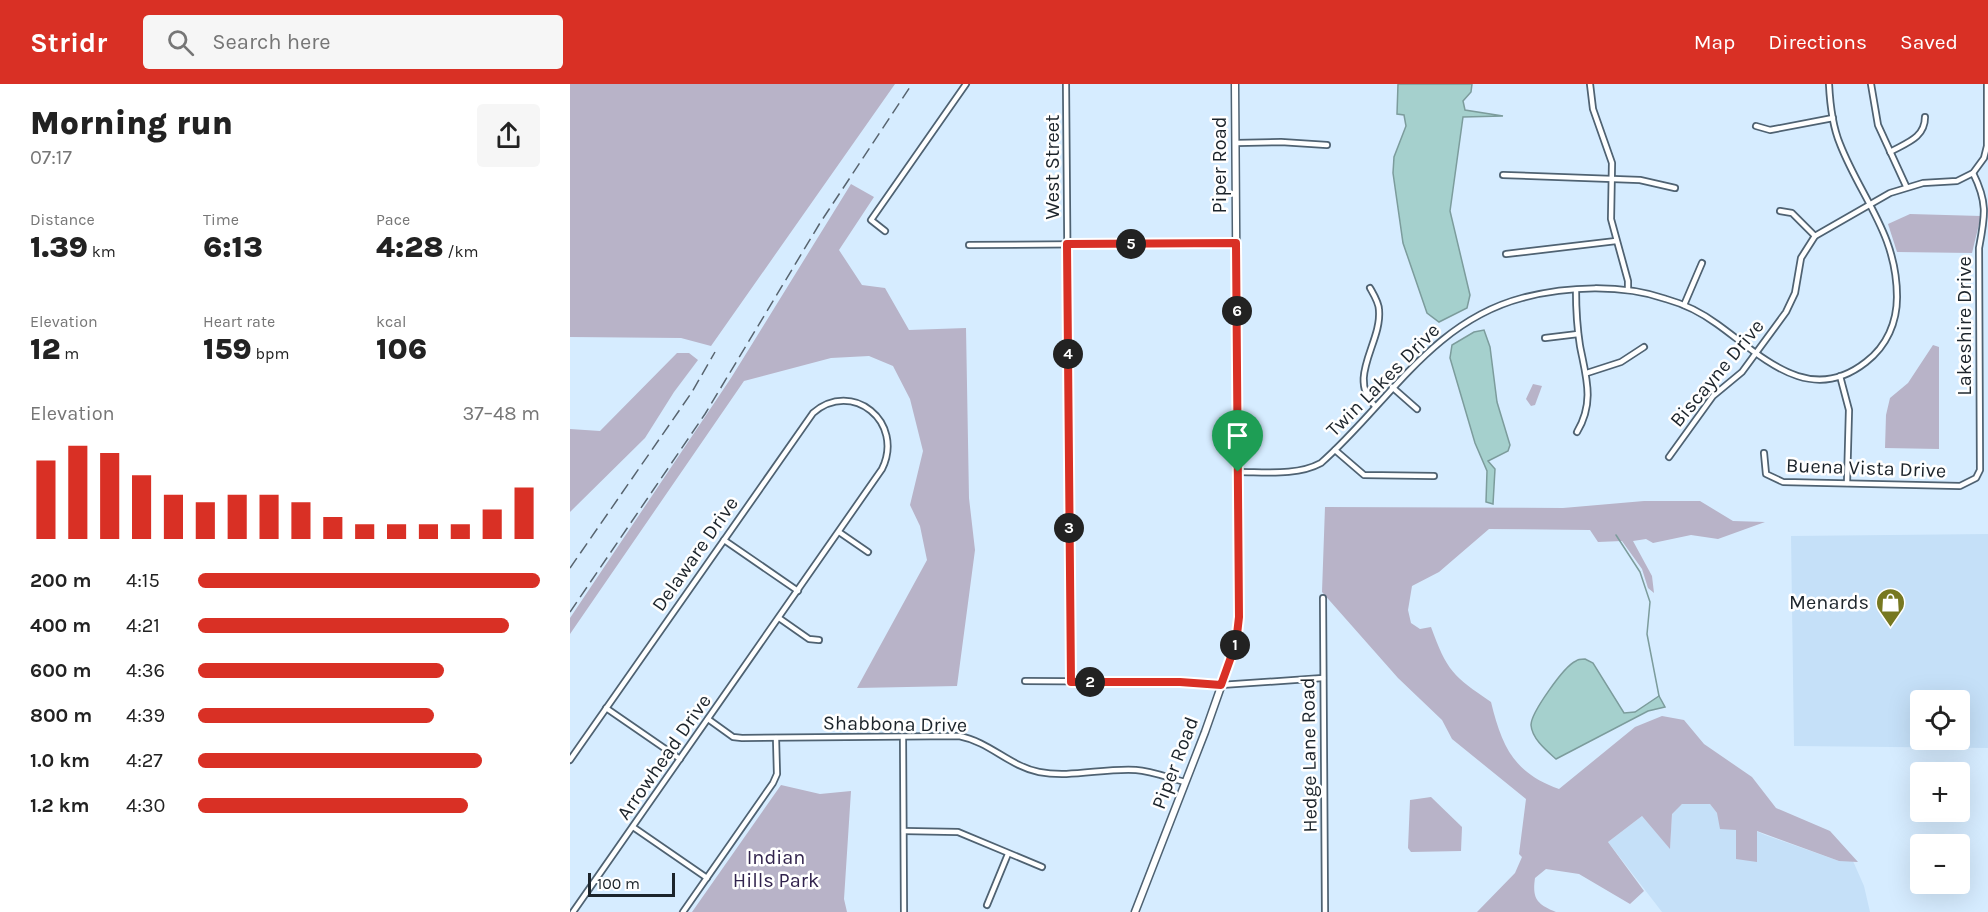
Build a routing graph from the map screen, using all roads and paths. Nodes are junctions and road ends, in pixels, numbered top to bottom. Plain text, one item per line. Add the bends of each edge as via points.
1 (966, 84) edge
2 (1066, 84) edge
3 (1235, 84) edge
4 (1590, 84) edge
5 (1829, 84) edge
6 (1871, 84) edge
7 (1987, 84) edge
8 (1925, 117) dead end
9 (1833, 118) junction
10 (1756, 126) dead end
11 (1236, 143) junction
12 (1327, 145) dead end
13 (1890, 152) junction
14 (1973, 173) junction
15 (1503, 175) dead end
16 (1612, 178) junction
17 (1906, 186) junction
18 (1675, 188) dead end
19 (1871, 203) junction
20 (1780, 211) dead end
21 (885, 231) dead end
22 (1815, 236) junction
23 (1616, 241) junction
24 (1236, 243) junction
25 (1067, 244) junction
26 (969, 245) dead end
27 (1506, 254) dead end
28 (1702, 263) dead end
29 (1370, 288) dead end
30 (1576, 290) junction
31 (1628, 290) junction
32 (1684, 305) junction
33 (1578, 334) junction
34 (1545, 338) dead end
35 (1644, 347) dead end
36 (1756, 353) junction
37 (1587, 373) junction
38 (1840, 376) junction
39 (1392, 387) junction
40 (1375, 406) junction
41 (865, 407) joint
42 (1417, 409) dead end
43 (1577, 432) dead end
44 (1335, 450) junction
45 (1764, 453) dead end
46 (1669, 457) dead end
47 (1980, 470) joint
48 (1238, 472) junction
49 (1434, 476) dead end
50 (1847, 483) junction
51 (839, 532) junction
52 (724, 540) junction
53 (868, 552) dead end
54 (798, 591) junction
55 (1323, 598) dead end
56 (779, 618) junction
57 (819, 640) dead end
58 (1323, 678) junction
59 (1025, 681) dead end
60 (1071, 682) junction
61 (1221, 685) junction
62 (606, 708) junction
63 (708, 719) junction
64 (903, 737) junction
65 (776, 738) junction
66 (680, 759) junction
67 (570, 760) edge
68 (1185, 782) junction
69 (633, 827) junction
70 (904, 831) junction
71 (1008, 854) junction
72 (1042, 867) dead end
73 (707, 878) junction
74 (987, 905) dead end
75 (573, 912) edge
76 (683, 912) edge
77 (904, 912) edge
78 (1135, 912) edge
79 (1325, 912) edge

1 - 21 street via 871,220
2 - 25 street, West Street
3 - 11 street, Piper Road
4 - 16 street via 1593,109 1610,153
5 - 9 street, Twin Lakes Drive
6 - 13 street via 1878,124
7 - 14 street via 1987,146
8 - 13 street via 1919,136
9 - 10 street via 1770,130
9 - 19 street, Twin Lakes Drive via 1845,157
11 - 12 street
11 - 24 street, Piper Road
13 - 17 street
14 - 17 street via 1957,181
14 - 47 street, Lakeshire Drive via 1982,185 1987,204 1978,248
15 - 16 street
16 - 18 street
16 - 23 street via 1611,219
17 - 19 street, Biscayne Drive
19 - 22 street, Biscayne Drive
19 - 38 street, Twin Lakes Drive via 1892,253 1896,312 1888,337 1877,352 1857,369
20 - 22 street via 1792,213
22 - 36 street, Biscayne Drive via 1801,258 1791,303
23 - 27 street
23 - 31 street
24 - 25 street
24 - 48 street, Piper Road
25 - 26 street
25 - 60 street, West Street
28 - 32 street
29 - 40 street via 1379,316 1363,383 1365,394
30 - 31 street, Twin Lakes Drive
30 - 33 street
30 - 39 street, Twin Lakes Drive via 1521,298 1481,313 1431,348
31 - 32 street, Twin Lakes Drive
32 - 36 street, Twin Lakes Drive via 1715,322
33 - 34 street
33 - 37 street
35 - 37 street via 1621,362
36 - 38 street, Twin Lakes Drive via 1796,376 1814,380
36 - 46 street, Biscayne Drive via 1742,372 1713,396
37 - 43 street via 1587,411
38 - 50 street via 1849,410
39 - 40 street, Twin Lakes Drive
39 - 42 street
40 - 44 street, Twin Lakes Drive
41 - 51 street, Arrowhead Drive via 884,425 889,454
41 - 52 street, Delaware Drive via 841,401 823,405 813,413
44 - 48 street, Twin Lakes Drive via 1307,469
44 - 49 street via 1360,476
45 - 50 street, Buena Vista Drive via 1764,469 1772,479
47 - 50 street, Buena Vista Drive via 1974,481 1960,486
48 - 61 street, Piper Road via 1239,625
51 - 53 street
51 - 54 street, Arrowhead Drive
52 - 54 street
52 - 62 street, Delaware Drive
54 - 56 street, Arrowhead Drive
55 - 58 street, Hedge Lane Road
56 - 57 street via 809,639
56 - 63 street, Arrowhead Drive
58 - 61 street
58 - 79 street, Hedge Lane Road
59 - 60 street
60 - 61 street
61 - 68 street, Piper Road
62 - 66 street
62 - 67 street, Delaware Drive
63 - 65 street, Shabbona Drive via 733,736
63 - 66 street, Arrowhead Drive
64 - 65 street, Shabbona Drive
64 - 68 street, Shabbona Drive via 968,738 1018,765 1045,773 1134,770
64 - 70 street
65 - 73 street via 777,774 773,783
66 - 69 street, Arrowhead Drive
68 - 78 street, Piper Road
69 - 73 street
69 - 75 street, Arrowhead Drive
70 - 71 street via 958,832
70 - 77 street
71 - 72 street
71 - 74 street
73 - 76 street

